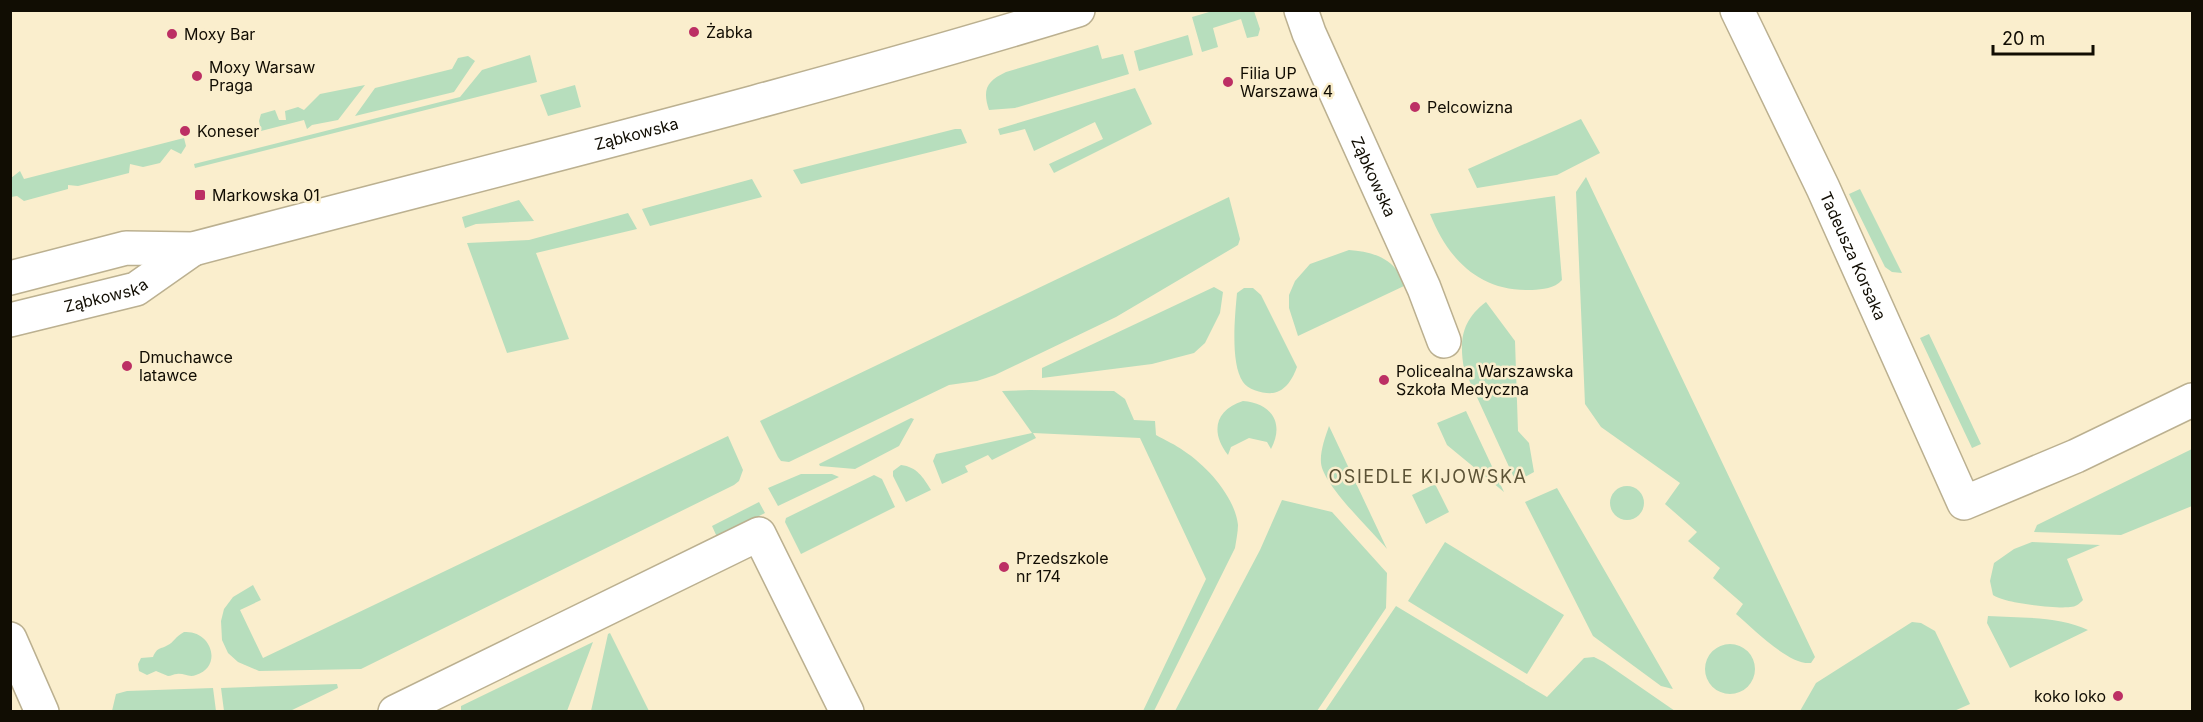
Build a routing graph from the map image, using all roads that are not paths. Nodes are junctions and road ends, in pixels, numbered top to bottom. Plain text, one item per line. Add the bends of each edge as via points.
1 (1078, 10) edge
2 (1301, 10) edge
3 (1737, 10) edge
4 (1036, 16) edge
5 (193, 249) junction
6 (10, 278) edge
7 (10, 320) edge
8 (1444, 342) dead end
9 (2193, 400) edge
10 (10, 639) edge
11 (42, 711) edge
12 (395, 711) edge
13 (847, 711) edge

1 - 4 street, Ząbkowska
2 - 8 street, Ząbkowska
3 - 9 street, Tadeusza Korsaka via 1823,188 1964,503 2076,456
4 - 5 street, Ząbkowska via 612,139
5 - 6 street, Ząbkowska via 126,248
5 - 7 street, Ząbkowska via 136,289
10 - 11 street
12 - 13 street via 759,534

